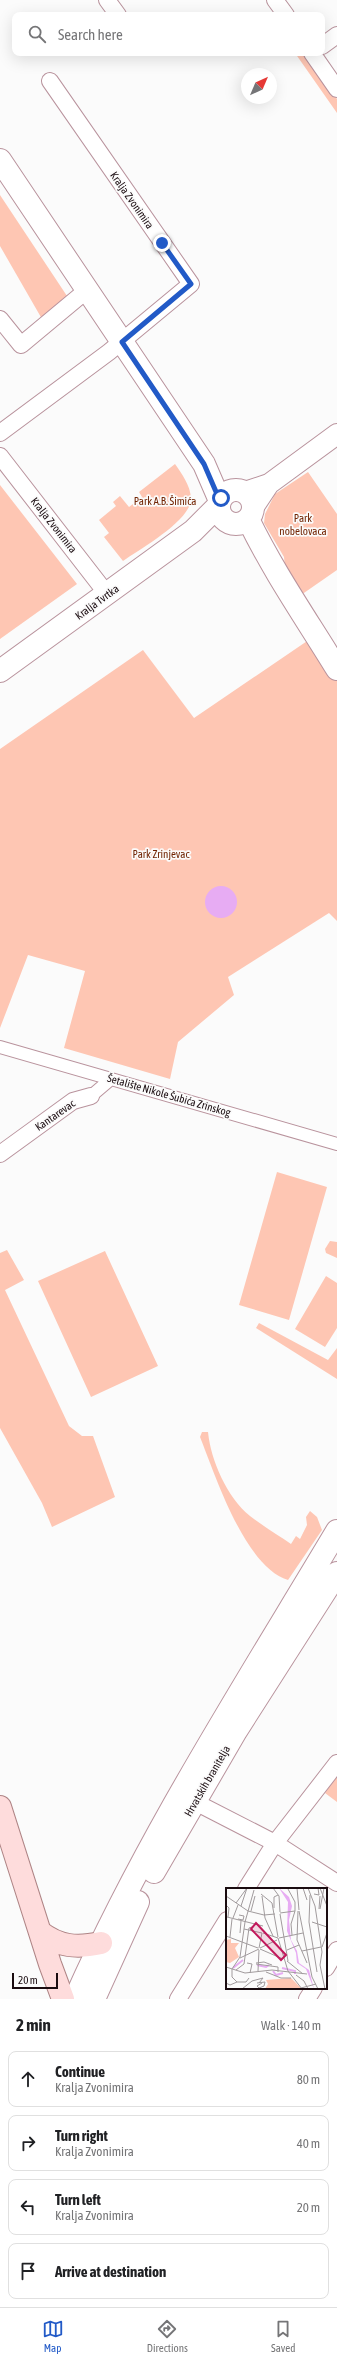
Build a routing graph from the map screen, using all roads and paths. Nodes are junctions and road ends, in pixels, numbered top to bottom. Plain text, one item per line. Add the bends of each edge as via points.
1 (107, 0) edge
2 (275, 0) edge
3 (116, 12) edge
4 (284, 12) edge
5 (337, 35) edge
6 (325, 44) edge
7 (314, 56) edge
8 (50, 81) dead end
9 (337, 89) edge
10 (0, 160) edge
11 (88, 290) junction
12 (0, 319) edge
13 (122, 342) junction
14 (0, 433) edge
15 (337, 434) edge
16 (0, 456) edge
17 (234, 508) junction
18 (108, 594) junction
19 (337, 669) edge
20 (0, 671) edge
21 (0, 1047) edge
22 (111, 1079) junction
23 (92, 1096) joint
24 (337, 1144) edge
25 (0, 1154) edge
26 (337, 1531) edge
27 (337, 1573) edge
28 (337, 1763) edge
29 (194, 1802) junction
30 (0, 1807) edge
31 (275, 1843) junction
32 (337, 1883) edge
33 (247, 1888) edge
34 (226, 1922) edge
35 (40, 1932) junction
36 (101, 1943) junction
37 (337, 1950) edge
38 (327, 1966) edge
39 (313, 1989) edge
40 (63, 1999) edge
41 (75, 1999) edge
42 (94, 1999) edge
43 (178, 1999) edge
44 (307, 1999) edge

1 - 3 street
2 - 4 street
5 - 6 street
7 - 9 street
8 - 13 street, Kralja Zvonimira via 191,284
10 - 11 main road
11 - 12 street via 21,345
11 - 13 main road
13 - 14 street, Kralja Zvonimira
13 - 17 main road
15 - 17 street
16 - 18 street, Kralja Zvonimira
17 - 18 main road, Kralja Tvrtka via 193,531
17 - 19 main road via 279,574
18 - 20 main road, Kralja Tvrtka
21 - 22 street, Šetalište Nikole Šubića Zrinskog
22 - 23 street, Kantarevac
22 - 24 street, Šetalište Nikole Šubića Zrinskog
23 - 25 street, Kantarevac via 73,1101
26 - 36 main road via 176,1798
27 - 29 main road, Hrvatskih branitelja via 259,1693
28 - 31 street
29 - 31 street
29 - 42 main road, Hrvatskih branitelja via 131,1917
30 - 35 main road
31 - 32 street
31 - 33 street
34 - 43 street
35 - 36 main road via 50,1940 64,1945 80,1947
35 - 40 main road
36 - 41 main road
37 - 38 street
39 - 44 street

